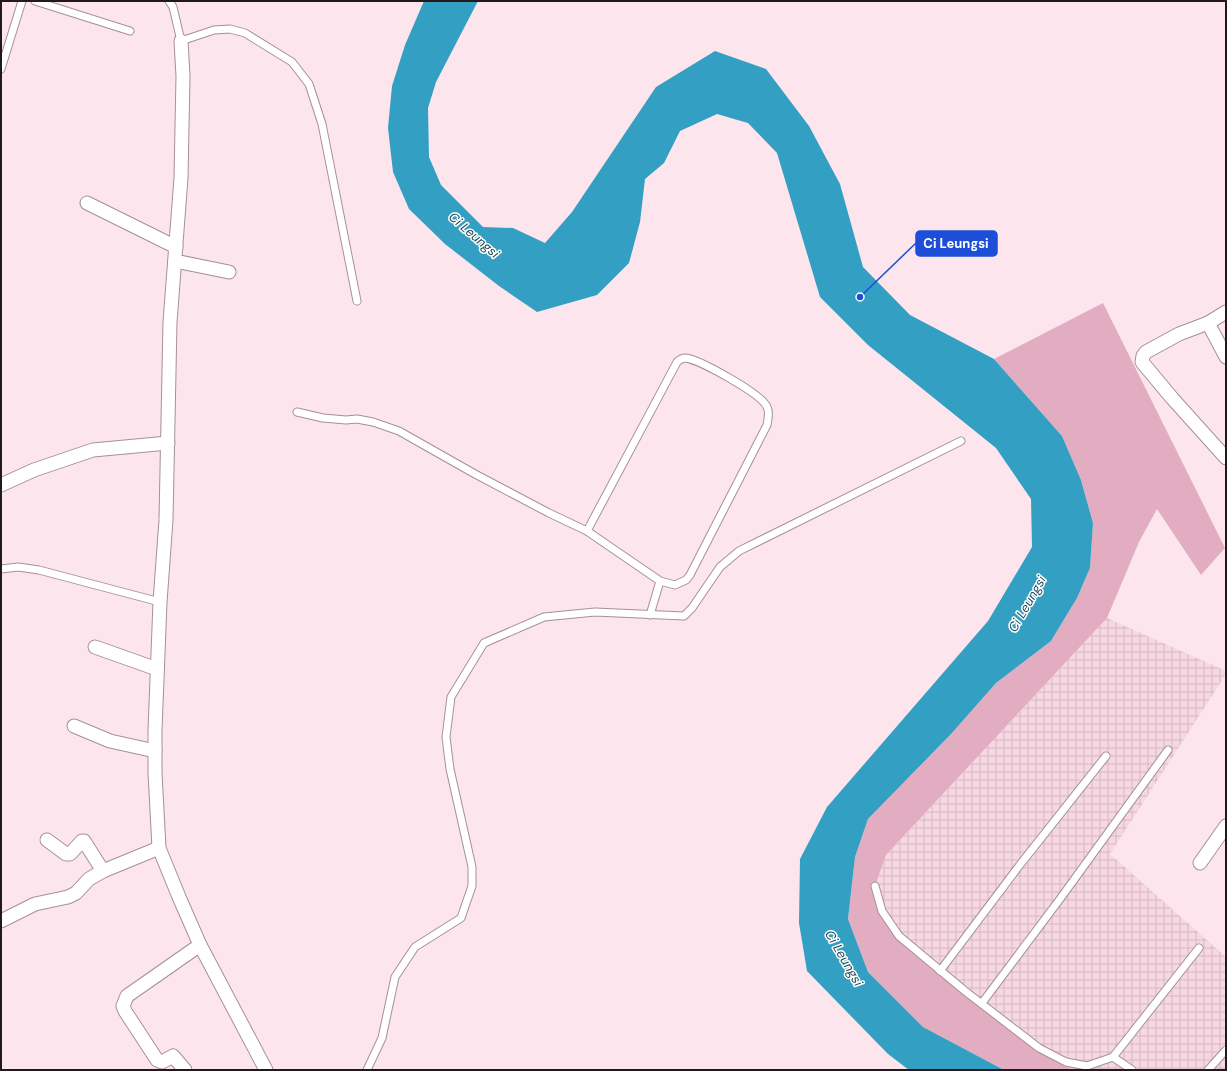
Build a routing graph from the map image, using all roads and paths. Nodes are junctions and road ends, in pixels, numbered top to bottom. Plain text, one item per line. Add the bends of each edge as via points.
1 (22, 1) edge
2 (35, 1) edge
3 (169, 1) edge
4 (130, 30) dead end
5 (181, 41) junction
6 (1, 69) edge
7 (87, 203) dead end
8 (176, 247) junction
9 (175, 261) junction
10 (229, 272) dead end
11 (357, 301) dead end
12 (1226, 312) edge
13 (1208, 323) junction
14 (1226, 357) edge
15 (297, 412) dead end
16 (961, 441) dead end
17 (168, 443) junction
18 (1226, 458) edge
19 (1, 485) edge
20 (587, 531) junction
21 (1, 569) edge
22 (660, 581) junction
23 (160, 602) junction
24 (650, 615) junction
25 (95, 647) dead end
26 (157, 669) junction
27 (74, 726) dead end
28 (1168, 750) dead end
29 (155, 751) junction
30 (1106, 756) dead end
31 (1226, 826) edge
32 (47, 840) dead end
33 (159, 848) junction
34 (1200, 863) dead end
35 (103, 871) junction
36 (875, 886) dead end
37 (1, 921) edge
38 (200, 945) junction
39 (1199, 948) dead end
40 (940, 970) junction
41 (982, 1003) junction
42 (1226, 1050) edge
43 (1113, 1057) junction
44 (185, 1070) edge
45 (266, 1070) edge
46 (367, 1070) edge
47 (1132, 1070) edge
48 (1208, 1070) edge

1 - 6 lane
2 - 4 lane
3 - 5 lane
5 - 8 street via 181,170
5 - 11 lane via 214,30 230,29 245,33 292,62 309,84 322,124
7 - 8 street
8 - 9 street
9 - 10 street
9 - 17 street via 169,344
12 - 13 street
13 - 14 street
13 - 18 street via 1179,334 1146,352 1142,362
15 - 20 lane via 323,418 357,419 399,431 475,474
16 - 24 lane via 739,551 720,567 684,616
17 - 19 street via 93,450 34,470
17 - 23 street
20 - 22 lane
20 - 22 lane via 680,359 685,358 703,365 762,398 768,407 767,425 690,575 675,585
21 - 23 lane via 18,567 39,570
22 - 24 lane
23 - 26 street
24 - 46 lane via 594,612 544,617 484,643 451,697 446,737 450,769 472,867 472,886 460,918 415,947 395,977 382,1038
25 - 26 street
26 - 29 street
27 - 29 street via 110,741
28 - 41 lane
29 - 33 street
30 - 40 lane via 1018,866
31 - 34 street
32 - 35 street via 66,854 70,854 84,841
33 - 35 street
33 - 38 street
35 - 37 street via 68,897 35,904
36 - 40 lane via 882,911 899,936
38 - 44 street via 127,996 123,1006 157,1060 162,1062 173,1056
38 - 45 street
39 - 43 lane
40 - 41 lane
41 - 43 lane via 1039,1048 1066,1062 1087,1066
42 - 48 lane
43 - 47 lane

